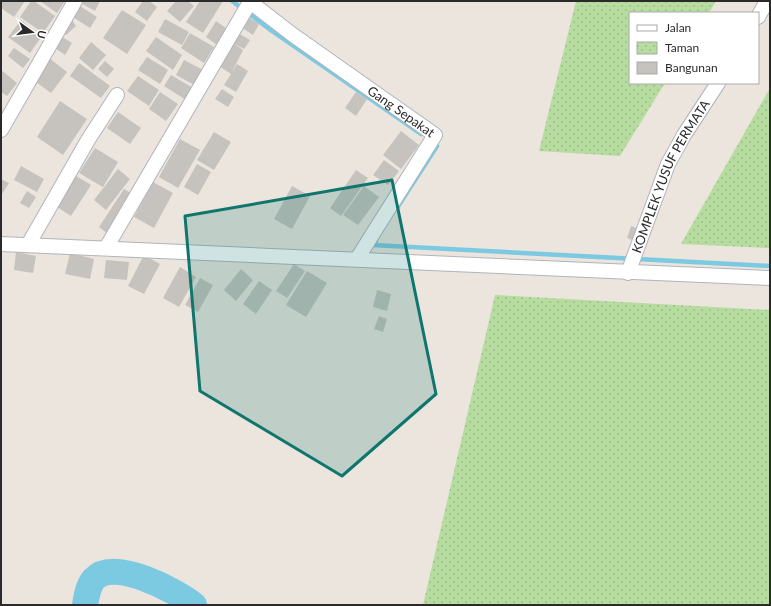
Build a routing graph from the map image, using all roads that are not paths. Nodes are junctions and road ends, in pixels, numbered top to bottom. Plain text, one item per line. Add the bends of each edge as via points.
1 (75, 1) edge
2 (767, 1) edge
3 (249, 3) edge
4 (759, 14) edge
5 (717, 84) edge
6 (117, 95) dead end
7 (1, 130) edge
8 (1, 244) edge
9 (28, 245) junction
10 (106, 248) junction
11 (357, 260) junction
12 (628, 273) junction
13 (770, 278) edge

1 - 7 street
2 - 4 street
3 - 10 street
3 - 11 street, Gang Sepakat via 435,135
5 - 12 street, KOMPLEK YUSUF PERMATA via 668,164
6 - 9 street
8 - 9 street
9 - 10 street
10 - 11 street
11 - 12 street
12 - 13 street

